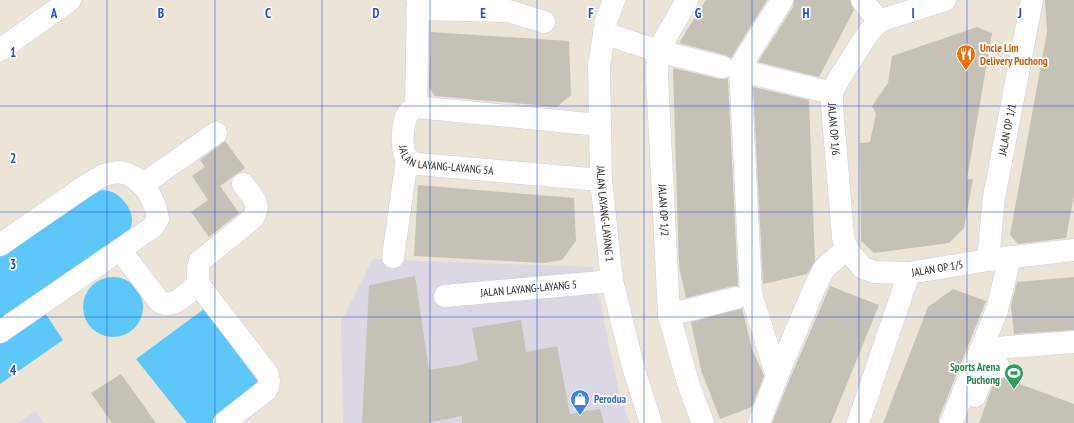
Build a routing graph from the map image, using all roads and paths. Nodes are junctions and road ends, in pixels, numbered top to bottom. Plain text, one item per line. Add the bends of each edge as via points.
1 (70, 0) edge
2 (614, 0) edge
3 (687, 0) edge
4 (782, 0) edge
5 (862, 0) edge
6 (945, 0) edge
7 (1032, 0) edge
8 (417, 4) edge
9 (508, 6) edge
10 (879, 21) junction
11 (544, 22) dead end
12 (604, 33) junction
13 (0, 50) edge
14 (658, 51) junction
15 (722, 67) dead end
16 (750, 73) dead end
17 (832, 93) junction
18 (416, 107) junction
19 (600, 125) junction
20 (216, 133) dead end
21 (407, 160) junction
22 (601, 180) junction
23 (243, 184) dead end
24 (142, 185) junction
25 (0, 245) edge
26 (120, 250) junction
27 (848, 250) junction
28 (1074, 250) edge
29 (1010, 257) junction
30 (393, 258) dead end
31 (988, 260) junction
32 (909, 273) junction
33 (612, 281) junction
34 (198, 284) junction
35 (445, 296) dead end
36 (736, 298) dead end
37 (669, 315) junction
38 (0, 332) edge
39 (1074, 342) edge
40 (981, 349) junction
41 (1000, 367) dead end
42 (777, 376) junction
43 (224, 423) edge
44 (651, 423) edge
45 (703, 423) edge
46 (759, 423) edge
47 (858, 423) edge
48 (951, 423) edge
49 (964, 423) edge

1 - 13 street
2 - 12 street, JALAN LAYANG-LAYANG 1
3 - 14 street, JALAN OP 1/2
4 - 42 street via 740,68 751,294
5 - 10 street
6 - 10 street
7 - 31 street, JALAN OP 1/1 via 994,197
8 - 9 street
8 - 18 street
9 - 11 street
10 - 17 street, JALAN OP 1/6 via 869,32
12 - 14 street
12 - 19 street, JALAN LAYANG-LAYANG 1 via 599,67
14 - 15 street
14 - 37 street, JALAN OP 1/2 via 657,76
16 - 17 street
17 - 27 street, JALAN OP 1/6 via 843,236
18 - 19 street
18 - 21 street, JALAN LAYANG-LAYANG 5A via 409,112 405,121 402,140
19 - 22 street, JALAN LAYANG-LAYANG 1
20 - 24 street
21 - 22 street, JALAN LAYANG-LAYANG 5A via 418,164
21 - 30 street
22 - 33 street, JALAN LAYANG-LAYANG 1
23 - 34 street via 257,205 257,210 252,219 200,262
24 - 25 street via 119,172 106,174
24 - 26 street via 152,198 158,219 153,227
26 - 34 street via 163,304 174,303
26 - 38 street
27 - 32 street, JALAN OP 1/6 via 863,268 875,272
27 - 42 street via 824,269
28 - 29 street, JALAN OP 1/5
29 - 31 street, JALAN OP 1/5
29 - 40 street via 997,310
31 - 32 street, JALAN OP 1/5
32 - 47 street, JALAN OP 1/5
33 - 35 street, JALAN LAYANG-LAYANG 5
33 - 44 street, JALAN LAYANG-LAYANG 1 via 634,370
34 - 43 street via 270,378 266,390
36 - 37 street
37 - 45 street, JALAN OP 1/2 via 689,386
39 - 40 street
40 - 48 street
41 - 49 street via 986,372
42 - 46 street

